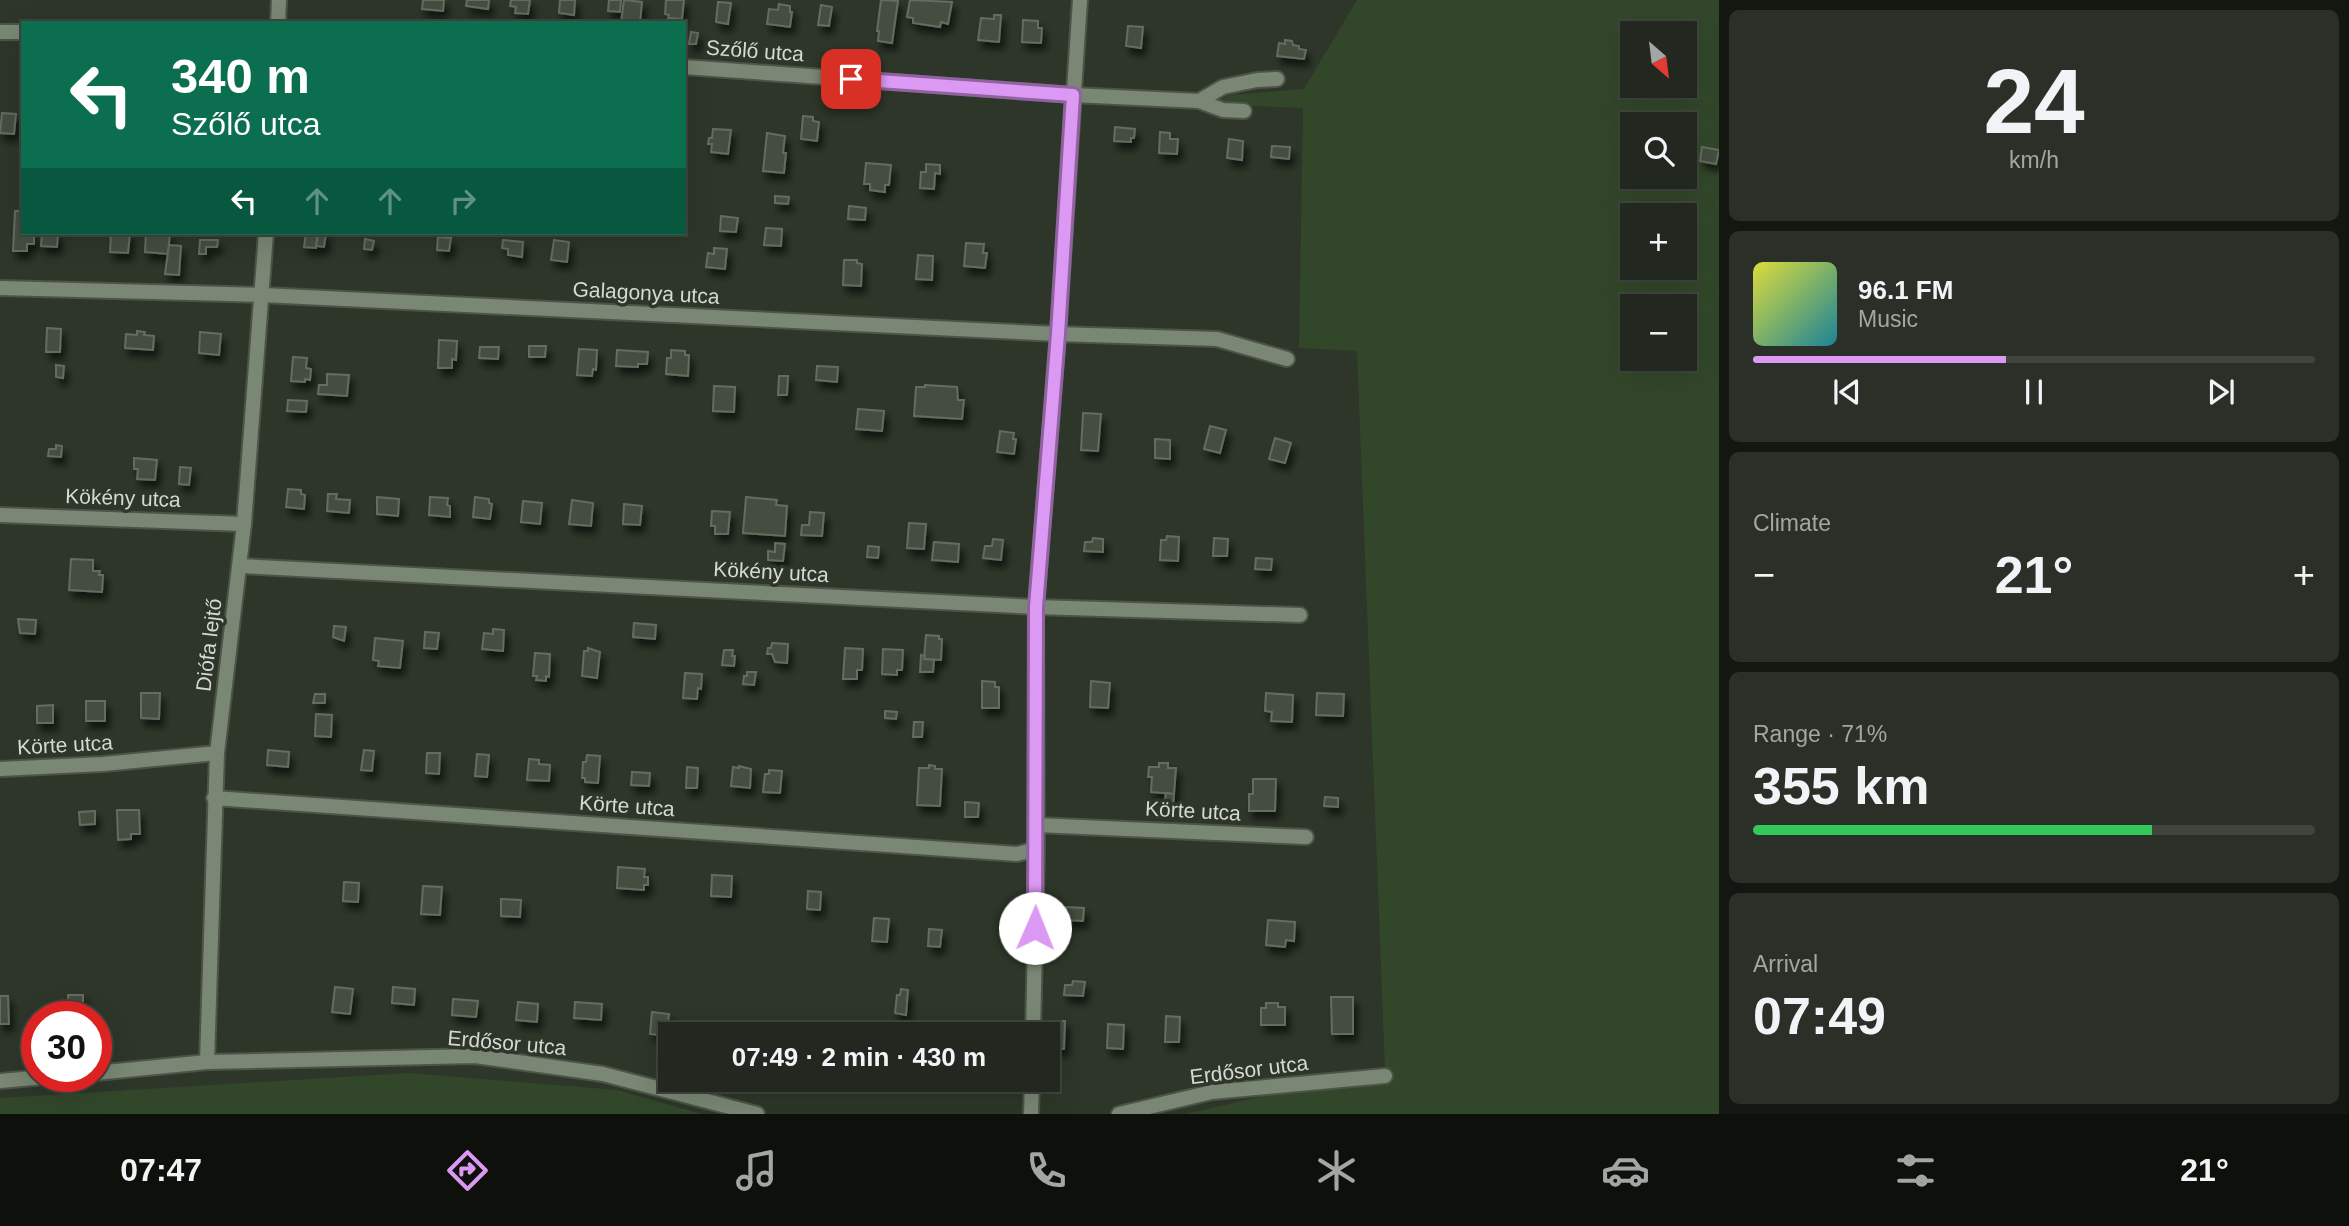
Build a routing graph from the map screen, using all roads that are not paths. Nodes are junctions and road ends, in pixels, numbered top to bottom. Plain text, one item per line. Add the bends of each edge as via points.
1 (279, 0) edge
2 (1080, 0) edge
3 (278, 21) edge
4 (0, 32) edge
5 (21, 32) edge
6 (686, 67) edge
7 (1277, 79) dead end
8 (1073, 95) junction
9 (1199, 101) junction
10 (1244, 111) dead end
11 (266, 235) edge
12 (0, 288) edge
13 (263, 295) junction
14 (1058, 334) junction
15 (1287, 359) dead end
16 (0, 515) edge
17 (244, 524) junction
18 (240, 566) junction
19 (1036, 607) junction
20 (1300, 615) dead end
21 (217, 753) junction
22 (0, 769) edge
23 (214, 798) junction
24 (1037, 825) junction
25 (1306, 837) dead end
26 (1037, 849) junction
27 (1032, 1022) edge
28 (207, 1062) junction
29 (112, 1071) edge
30 (1385, 1076) dead end
31 (21, 1079) edge
32 (0, 1081) edge
33 (1032, 1092) edge
34 (757, 1114) edge
35 (1031, 1114) edge
36 (1119, 1114) edge

1 - 3 street
2 - 8 street
4 - 5 street
6 - 8 street, Szőlő utca
7 - 9 street, Szőlő utca via 1223,87
8 - 9 street, Szőlő utca
8 - 14 street
9 - 10 street, Szőlő utca via 1223,110
11 - 13 street, Diófa lejtő
12 - 13 street, Galagonya utca
13 - 14 street, Galagonya utca
13 - 17 street, Diófa lejtő
14 - 15 street, Galagonya utca via 1217,339
14 - 19 street
16 - 17 street, Kökény utca
17 - 18 street, Diófa lejtő
18 - 19 street, Kökény utca
18 - 21 street, Diófa lejtő
19 - 20 street, Kökény utca
19 - 24 street
21 - 22 street, Körte utca
21 - 23 street, Diófa lejtő
23 - 26 street, Körte utca via 1017,854
23 - 28 street, Diófa lejtő
24 - 25 street, Körte utca
24 - 26 street
26 - 27 street
28 - 29 street, Erdősor utca
28 - 34 street, Erdősor utca via 475,1056 603,1074
30 - 36 street, Erdősor utca via 1212,1092
31 - 32 street
33 - 35 street

